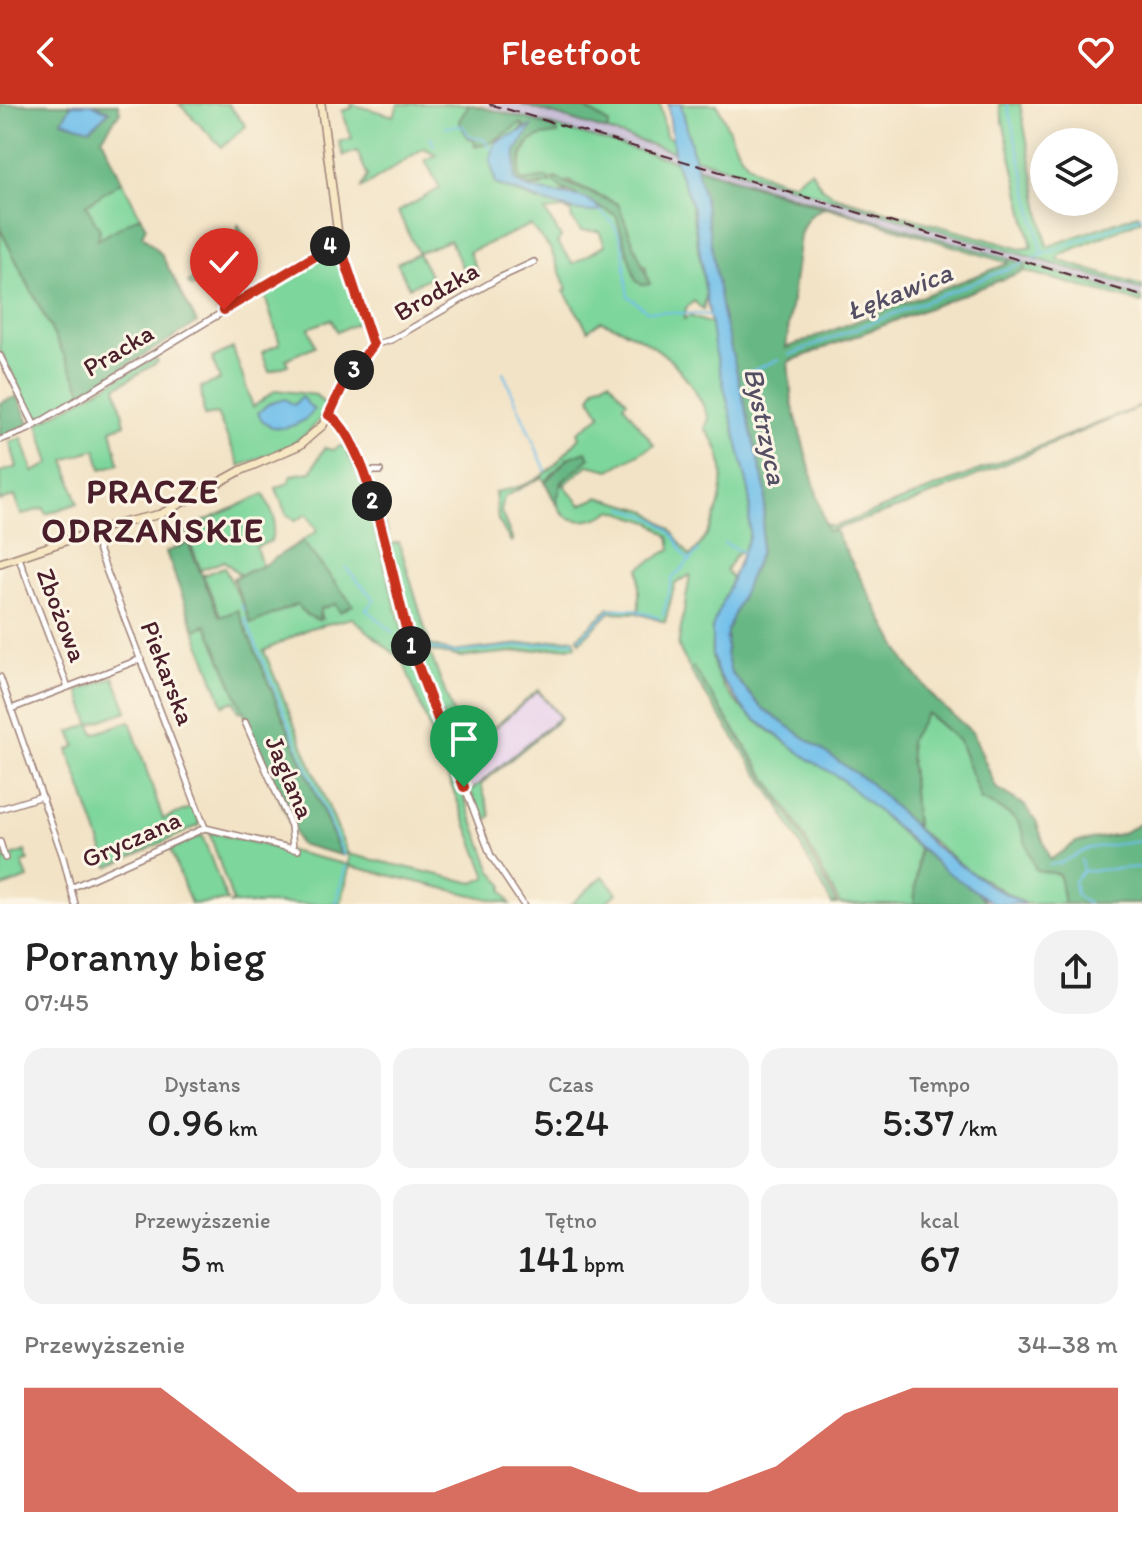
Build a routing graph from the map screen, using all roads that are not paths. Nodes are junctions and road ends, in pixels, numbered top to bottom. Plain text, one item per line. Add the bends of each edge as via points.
1 (321, 104) edge
2 (339, 242) junction
3 (534, 262) dead end
4 (373, 345) junction
5 (0, 356) edge
6 (329, 415) junction
7 (34, 424) junction
8 (0, 440) edge
9 (364, 471) junction
10 (380, 471) dead end
11 (92, 533) junction
12 (19, 558) junction
13 (0, 563) edge
14 (141, 659) junction
15 (0, 677) edge
16 (68, 687) junction
17 (11, 709) junction
18 (245, 722) dead end
19 (42, 796) junction
20 (0, 809) edge
21 (205, 828) junction
22 (0, 842) edge
23 (296, 849) joint
24 (5, 858) dead end
25 (73, 887) junction
26 (75, 904) edge
27 (523, 904) edge

1 - 2 street
2 - 4 street
2 - 7 street, Pracka
3 - 4 street, Brodzka
4 - 6 street, Brodzka via 343,385
5 - 7 street
6 - 9 street via 341,425
6 - 11 street, Brodzka via 300,445 161,514
7 - 8 street, Pracka
9 - 10 street
9 - 27 street via 412,649 491,856
11 - 12 street, Brodzka
11 - 14 street, Piekarska
12 - 13 street, Brodzka
12 - 16 street, Zbożowa
14 - 16 street
14 - 21 street, Piekarska
15 - 17 street
16 - 17 street
17 - 19 street
18 - 23 street, Jaglana
19 - 20 street
19 - 25 street
21 - 23 street, Gryczana
21 - 25 street, Gryczana
22 - 24 street
25 - 26 street

